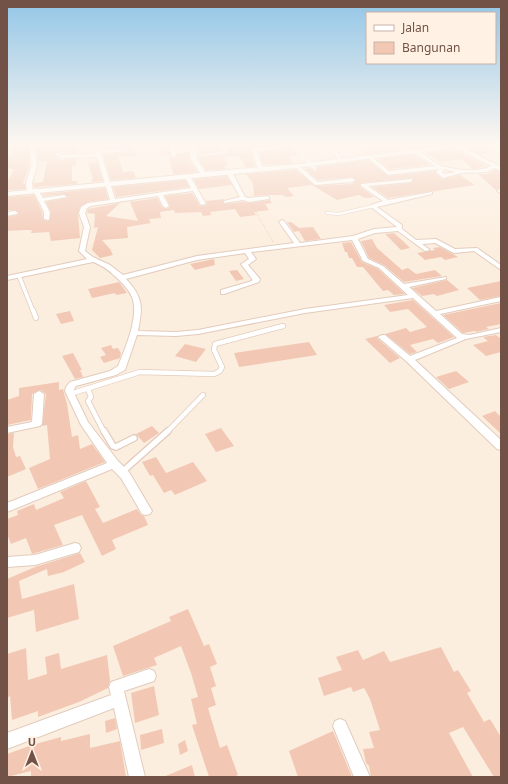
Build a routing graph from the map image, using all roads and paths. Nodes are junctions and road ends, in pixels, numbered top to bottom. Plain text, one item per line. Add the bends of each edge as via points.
1 (30, 180) edge
2 (108, 180) edge
3 (147, 180) edge
4 (189, 180) edge
5 (234, 180) edge
6 (313, 180) edge
7 (352, 180) dead end
8 (410, 180) dead end
9 (109, 183) junction
10 (194, 189) junction
11 (33, 191) junction
12 (430, 193) dead end
13 (7, 194) edge
14 (160, 194) junction
15 (64, 197) dead end
16 (267, 198) dead end
17 (246, 199) junction
18 (41, 200) junction
19 (113, 201) junction
20 (226, 202) dead end
21 (387, 202) junction
22 (203, 204) dead end
23 (166, 206) dead end
24 (373, 206) junction
25 (15, 213) dead end
26 (327, 213) dead end
27 (7, 214) edge
28 (47, 219) dead end
29 (282, 222) dead end
30 (399, 229) junction
31 (354, 238) junction
32 (415, 242) junction
33 (298, 244) junction
34 (276, 247) junction
35 (427, 250) dead end
36 (246, 251) junction
37 (92, 260) junction
38 (501, 268) edge
39 (19, 276) junction
40 (7, 278) edge
41 (121, 278) junction
42 (444, 278) dead end
43 (404, 286) junction
44 (224, 292) dead end
45 (412, 294) junction
46 (501, 299) edge
47 (435, 313) junction
48 (36, 318) dead end
49 (283, 326) dead end
50 (501, 330) edge
51 (133, 333) junction
52 (382, 336) dead end
53 (463, 338) junction
54 (409, 359) junction
55 (88, 389) junction
56 (39, 394) dead end
57 (70, 394) junction
58 (203, 395) dead end
59 (7, 430) edge
60 (134, 438) dead end
61 (501, 446) edge
62 (114, 464) junction
63 (122, 472) junction
64 (8, 507) edge
65 (146, 511) dead end
66 (75, 548) dead end
67 (7, 562) edge
68 (149, 676) dead end
69 (119, 699) junction
70 (340, 726) dead end
71 (7, 741) edge
72 (137, 777) edge
73 (362, 777) edge

1 - 11 street
2 - 9 street
3 - 9 street
4 - 10 street
5 - 17 street
6 - 7 street via 320,184
8 - 21 street via 363,185
9 - 11 street
9 - 19 street
10 - 14 street
10 - 22 street
11 - 13 street
11 - 18 street
12 - 21 street
14 - 19 street
14 - 23 street
15 - 18 street
16 - 17 street
17 - 20 street
17 - 34 path
18 - 28 street
19 - 37 street via 84,207 82,213 87,227 82,251
21 - 24 street
24 - 26 lane via 339,214
24 - 30 street via 400,226
25 - 27 street
29 - 33 street
30 - 31 street via 374,231
30 - 32 street
31 - 33 street
31 - 43 street via 365,260 381,267
32 - 35 street
32 - 38 street via 436,241 454,251 475,249
33 - 34 street
34 - 36 street
36 - 41 street via 176,262
36 - 44 street via 253,259 244,264 256,279 255,282
37 - 39 street
37 - 41 street via 106,265
39 - 40 street
39 - 48 lane
41 - 51 street via 138,300
42 - 43 street
43 - 45 street
45 - 47 street
45 - 51 street via 410,297 304,311 198,332
46 - 47 street
47 - 53 street
49 - 55 lane via 215,344 214,350 222,367 214,374 140,372
50 - 53 street
51 - 57 street via 122,368 73,384 69,388
52 - 54 street
53 - 54 street
54 - 61 street
55 - 57 lane
55 - 60 lane via 91,397 88,401 94,415 113,446 116,448
56 - 59 street via 37,424
57 - 62 street via 84,423
58 - 63 lane via 177,423
62 - 63 street
62 - 64 street
63 - 65 street
66 - 67 street via 35,560
68 - 69 street via 116,687
69 - 71 street
69 - 72 street
70 - 73 street

